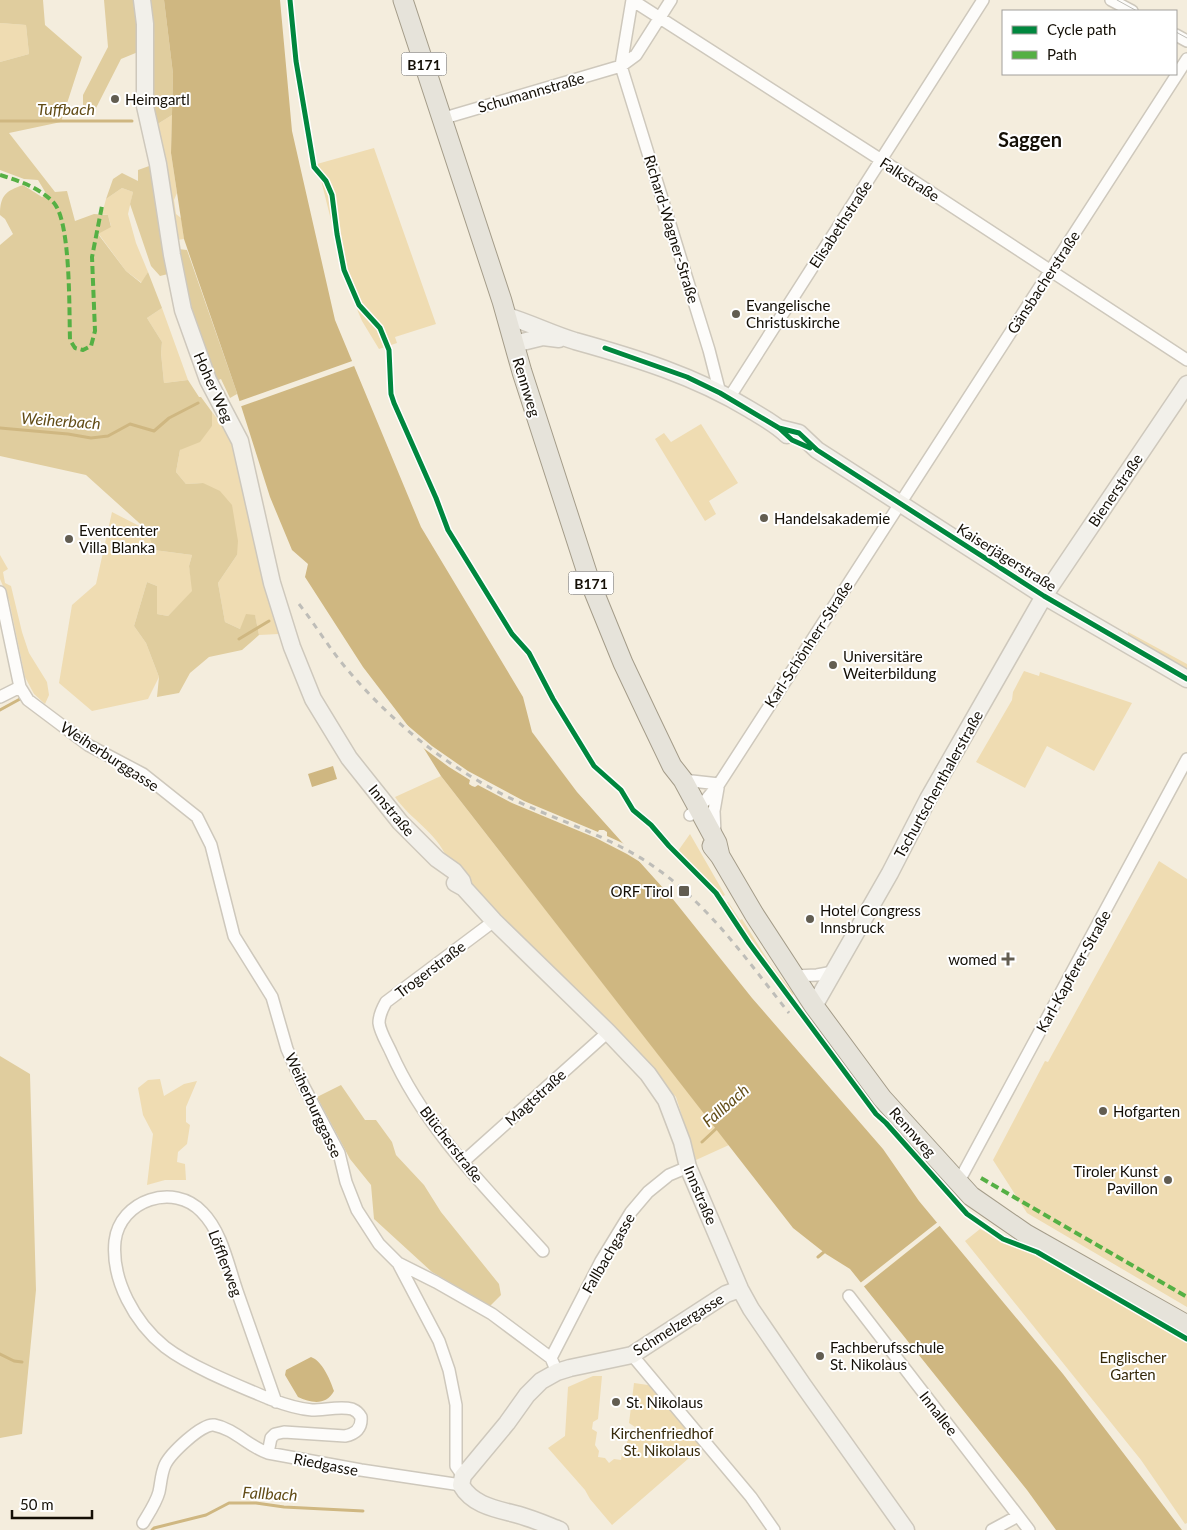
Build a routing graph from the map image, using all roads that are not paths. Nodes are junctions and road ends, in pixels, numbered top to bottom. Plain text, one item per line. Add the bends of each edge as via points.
1 (142, 0) edge
2 (403, 0) edge
3 (632, 0) edge
4 (671, 0) edge
5 (983, 0) edge
6 (1112, 0) edge
7 (1130, 10) edge
8 (660, 18) junction
9 (1187, 59) edge
10 (621, 66) junction
11 (1177, 74) edge
12 (1177, 75) edge
13 (441, 119) junction
14 (881, 160) junction
15 (1050, 271) junction
16 (507, 316) junction
17 (573, 340) junction
18 (514, 344) junction
19 (1187, 360) edge
20 (1187, 384) edge
21 (725, 395) junction
22 (898, 504) junction
23 (0, 592) edge
24 (1044, 596) junction
25 (1187, 679) edge
26 (20, 687) junction
27 (0, 698) edge
28 (349, 758) joint
29 (1187, 759) edge
30 (678, 773) junction
31 (719, 784) junction
32 (694, 811) junction
33 (718, 850) junction
34 (494, 921) junction
35 (833, 972) junction
36 (794, 976) junction
37 (814, 1006) junction
38 (379, 1025) joint
39 (608, 1032) junction
40 (463, 1162) junction
41 (688, 1167) junction
42 (958, 1183) junction
43 (543, 1251) dead end
44 (398, 1263) junction
45 (740, 1289) junction
46 (849, 1296) dead end
47 (1187, 1325) edge
48 (632, 1355) junction
49 (554, 1365) junction
50 (276, 1402) junction
51 (268, 1453) junction
52 (462, 1480) junction
53 (1018, 1516) junction
54 (143, 1523) dead end
55 (560, 1530) edge
56 (774, 1530) edge
57 (906, 1530) edge
58 (992, 1530) edge
59 (1029, 1530) edge

1 - 28 street, Hoher Weg via 145,106 183,310 208,380 240,442 272,582 292,647 313,699
2 - 13 main road, Rennweg / B171
3 - 8 street, Falkstraße
3 - 10 street
4 - 8 street
5 - 14 street, Elisabethstraße
6 - 7 street
8 - 10 street via 636,55
8 - 14 street, Falkstraße
9 - 11 street, Gänsbacherstraße
10 - 13 street, Schumannstraße
10 - 21 street, Richard-Wagner-Straße
12 - 15 street, Gänsbacherstraße
13 - 16 main road, Rennweg / B171
14 - 15 street, Falkstraße
14 - 21 street, Elisabethstraße
15 - 19 street, Falkstraße
15 - 22 street, Gänsbacherstraße
16 - 17 street, Kaiserjägerstraße
16 - 18 main road, Rennweg / B171
17 - 18 street, Kaiserjägerstraße via 543,337
17 - 21 street, Kaiserjägerstraße via 649,362
18 - 30 main road, Rennweg / B171 via 590,582 623,663
20 - 24 street, Bienerstraße
21 - 22 street, Kaiserjägerstraße via 780,428 792,440 817,450
22 - 24 street, Kaiserjägerstraße
22 - 31 street, Karl-Schönherr-Straße
23 - 26 street, Weiherburggasse
24 - 25 street, Kaiserjägerstraße
24 - 35 street, Tschurtschenthalerstraße
26 - 27 street
26 - 44 street, Weiherburggasse via 28,700 88,745 143,774 197,817 211,845 234,936 272,997 287,1049 338,1153 357,1210 378,1244
28 - 34 street, Innstraße via 400,822 437,860 448,878 464,888
29 - 42 street, Karl-Kapferer-Straße
30 - 31 street
30 - 32 main road, Rennweg / B171 via 675,779
31 - 32 street, Karl-Schönherr-Straße
31 - 33 street, Karl-Schönherr-Straße via 714,811
32 - 33 main road, Rennweg / B171
33 - 36 main road, Rennweg / B171
34 - 38 street, Trogerstraße via 386,1002
34 - 39 street, Innstraße
35 - 36 street
35 - 37 street, Tschurtschenthalerstraße
36 - 37 main road, Rennweg / B171
37 - 42 main road, Rennweg / B171 via 882,1098
38 - 40 street, Blücherstraße via 424,1111
39 - 40 street, Magtstraße
39 - 41 street, Innstraße via 648,1074 666,1100
40 - 43 street, Blücherstraße
41 - 45 street, Innstraße
41 - 49 street, Fallbachgasse via 669,1175 631,1212 601,1261
42 - 47 main road, Rennweg / B171 via 983,1206 1026,1234
44 - 49 street, Weiherburggasse via 492,1314
44 - 52 street, Weiherburggasse via 439,1341 449,1370 456,1405 456,1466
45 - 48 street, Schmelzergasse via 726,1294
45 - 57 street, Innstraße via 803,1386
46 - 53 street, Innallee
48 - 49 street, Schmelzergasse
48 - 56 street via 751,1497
49 - 52 street, Fallbachgasse
50 - 50 street, Löfflerweg via 179,1356 141,1322 118,1278 115,1260 117,1236 126,1218 144,1202 178,1198 197,1207 209,1220 222,1246
50 - 51 street, Löfflerweg via 309,1410 350,1409 358,1412 361,1421 355,1433 345,1436 275,1434
51 - 52 street, Riedgasse via 361,1470
51 - 54 street, Riedgasse via 234,1433 216,1426 205,1426 168,1459 159,1493
52 - 55 street via 464,1490 482,1505
53 - 58 street
53 - 59 street, Innallee

